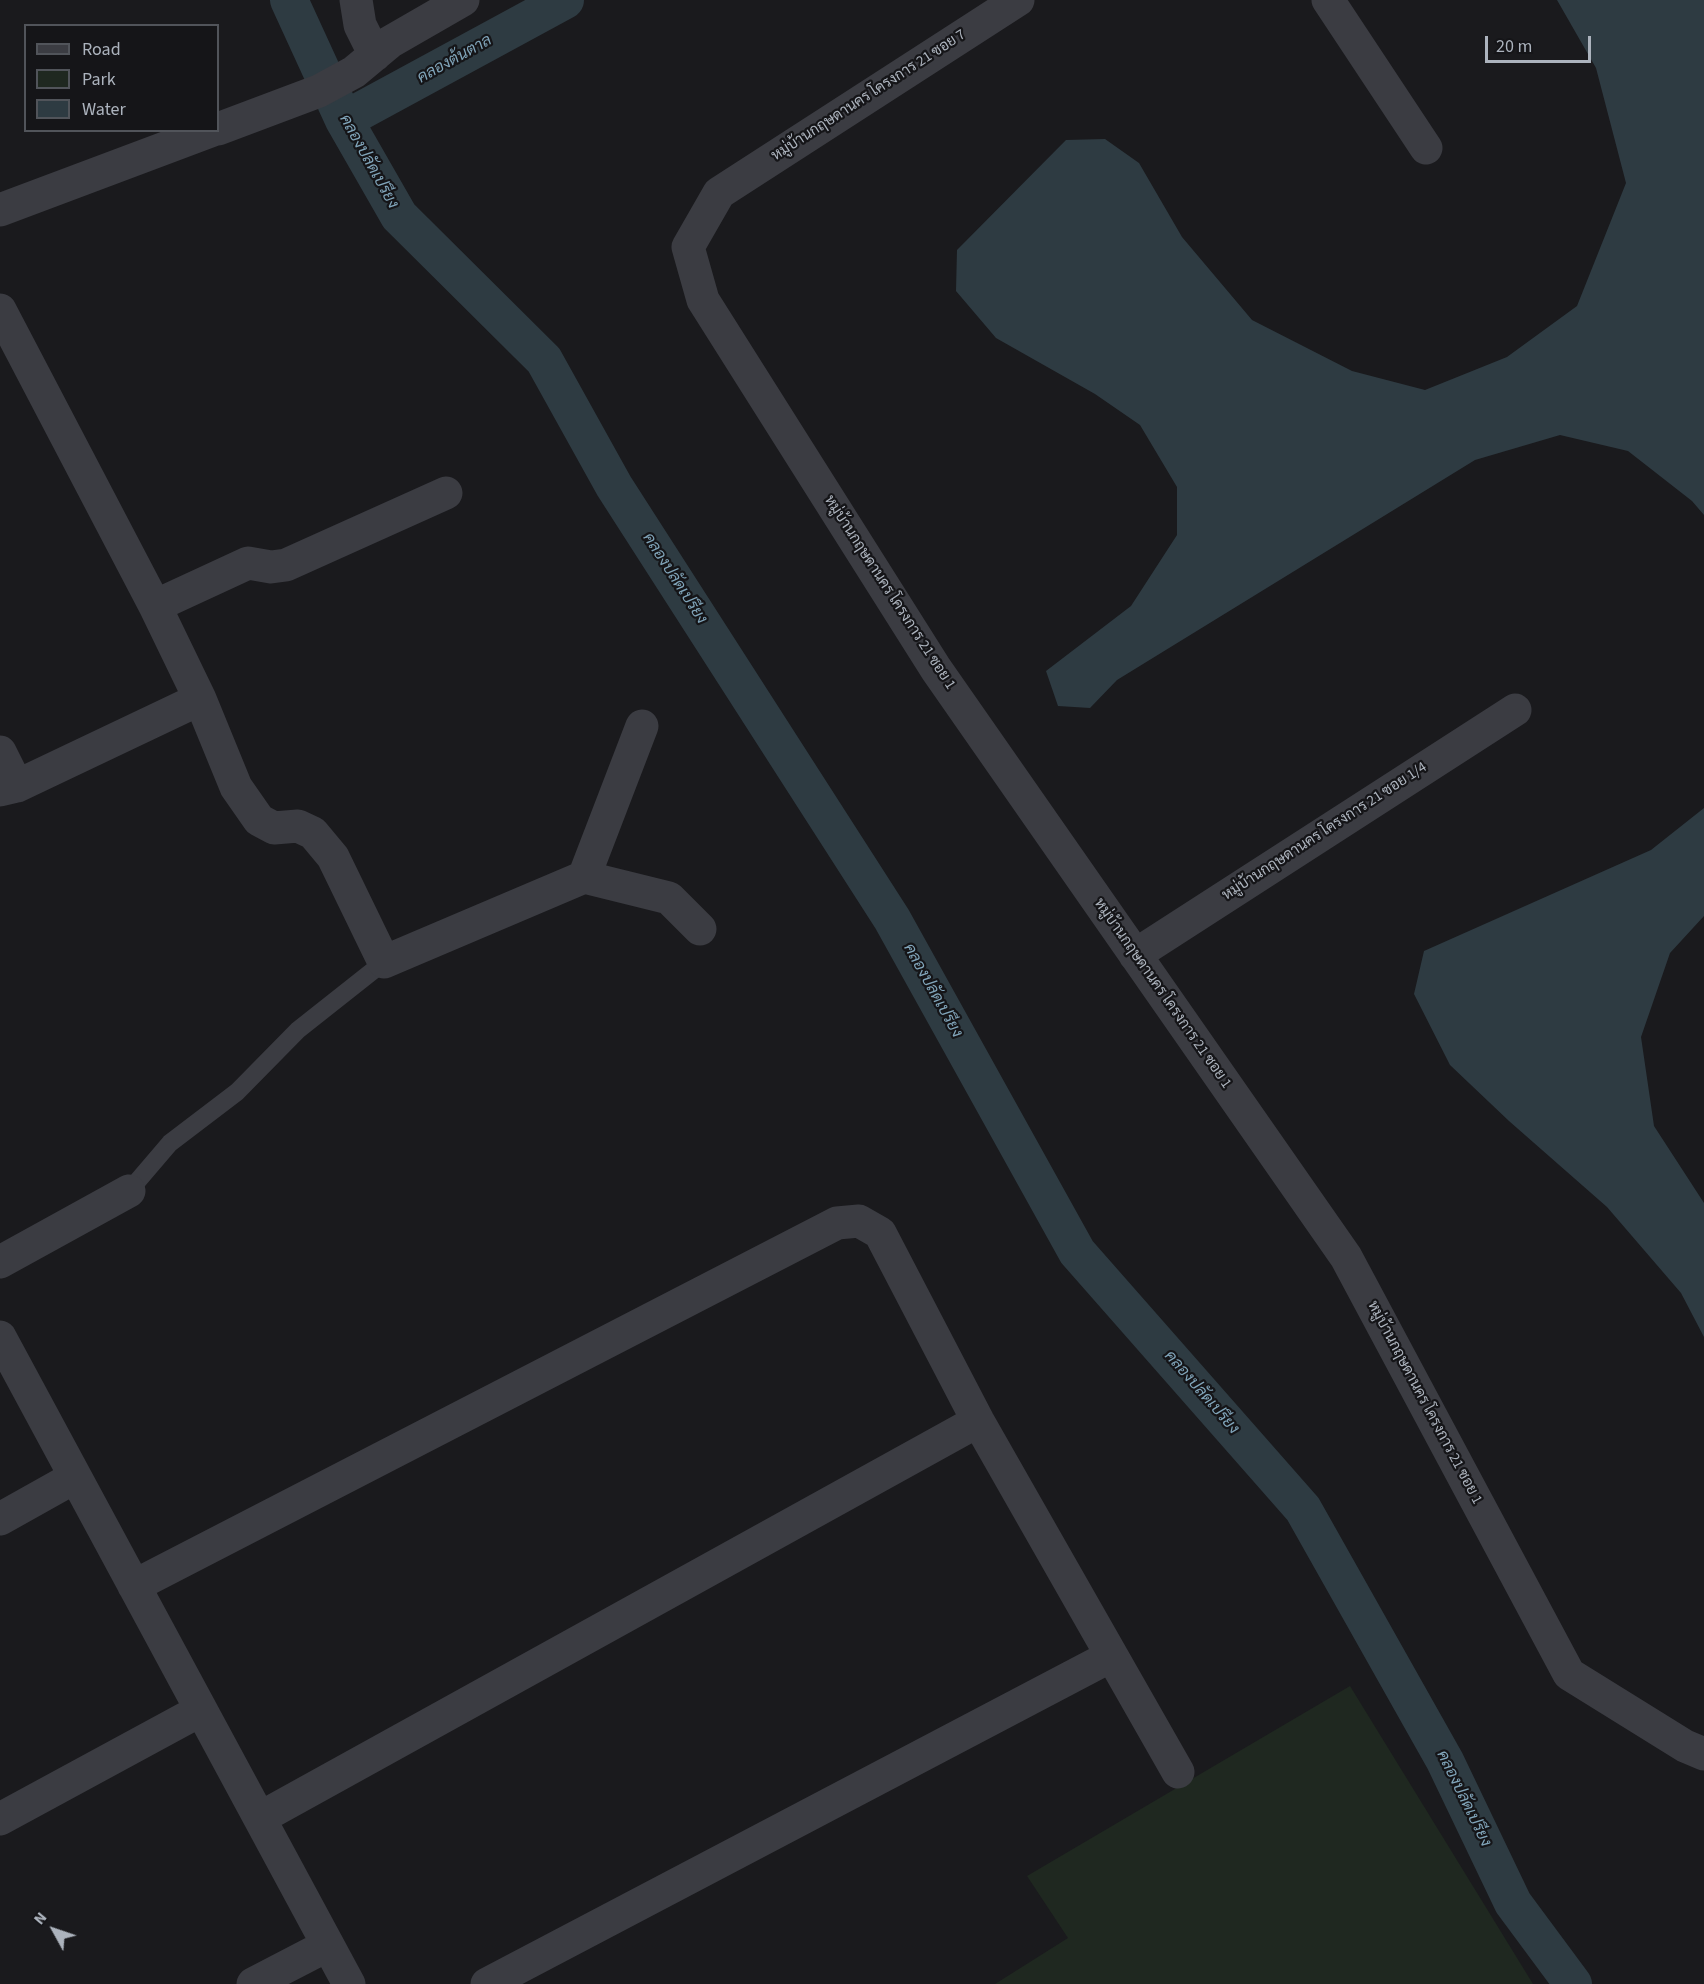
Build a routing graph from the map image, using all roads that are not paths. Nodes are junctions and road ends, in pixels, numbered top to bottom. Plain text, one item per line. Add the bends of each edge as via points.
1 (356, 0) edge
2 (463, 0) edge
3 (1018, 0) edge
4 (1328, 0) edge
5 (365, 64) junction
6 (219, 129) edge
7 (208, 132) edge
8 (1426, 148) dead end
9 (719, 193) joint
10 (0, 210) edge
11 (0, 310) edge
12 (446, 493) dead end
13 (155, 606) junction
14 (200, 699) junction
15 (1515, 710) dead end
16 (642, 726) dead end
17 (0, 752) edge
18 (9, 788) edge
19 (584, 877) junction
20 (700, 929) dead end
21 (1135, 955) junction
22 (384, 962) junction
23 (129, 1191) joint
24 (0, 1263) edge
25 (0, 1337) edge
26 (978, 1421) junction
27 (75, 1477) junction
28 (0, 1519) edge
29 (134, 1586) junction
30 (1111, 1656) junction
31 (201, 1710) junction
32 (1704, 1754) edge
33 (1178, 1772) dead end
34 (260, 1818) junction
35 (0, 1819) edge
36 (328, 1945) junction
37 (253, 1984) edge
38 (349, 1984) edge
39 (487, 1984) edge

1 - 5 street
2 - 5 street via 390,42
3 - 9 street, หมู่บ้านกฤษดานคร โครงการ 21 ซอย 7
4 - 8 street
5 - 6 street via 319,91
7 - 10 street
9 - 21 street, หมู่บ้านกฤษดานคร โครงการ 21 ซอย 1 via 688,247 703,300 936,669
11 - 13 street
12 - 13 street via 286,565 248,563
13 - 14 street
14 - 18 street
14 - 22 street via 236,787 259,820 274,828 298,826 313,833 333,857
15 - 21 street, หมู่บ้านกฤษดานคร โครงการ 21 ซอย 1/4
16 - 19 street
17 - 18 street
19 - 20 street via 669,898
19 - 22 street
21 - 32 street, หมู่บ้านกฤษดานคร โครงการ 21 ซอย 1 via 1346,1257 1569,1674
22 - 23 lane via 298,1030 237,1092 170,1143
23 - 24 street
25 - 27 street
26 - 29 street via 880,1233 859,1221 837,1223
26 - 30 street
26 - 34 street
27 - 28 street
27 - 29 street
29 - 31 street
30 - 33 street
30 - 39 street
31 - 34 street
31 - 35 street
34 - 36 street
36 - 37 street
36 - 38 street

